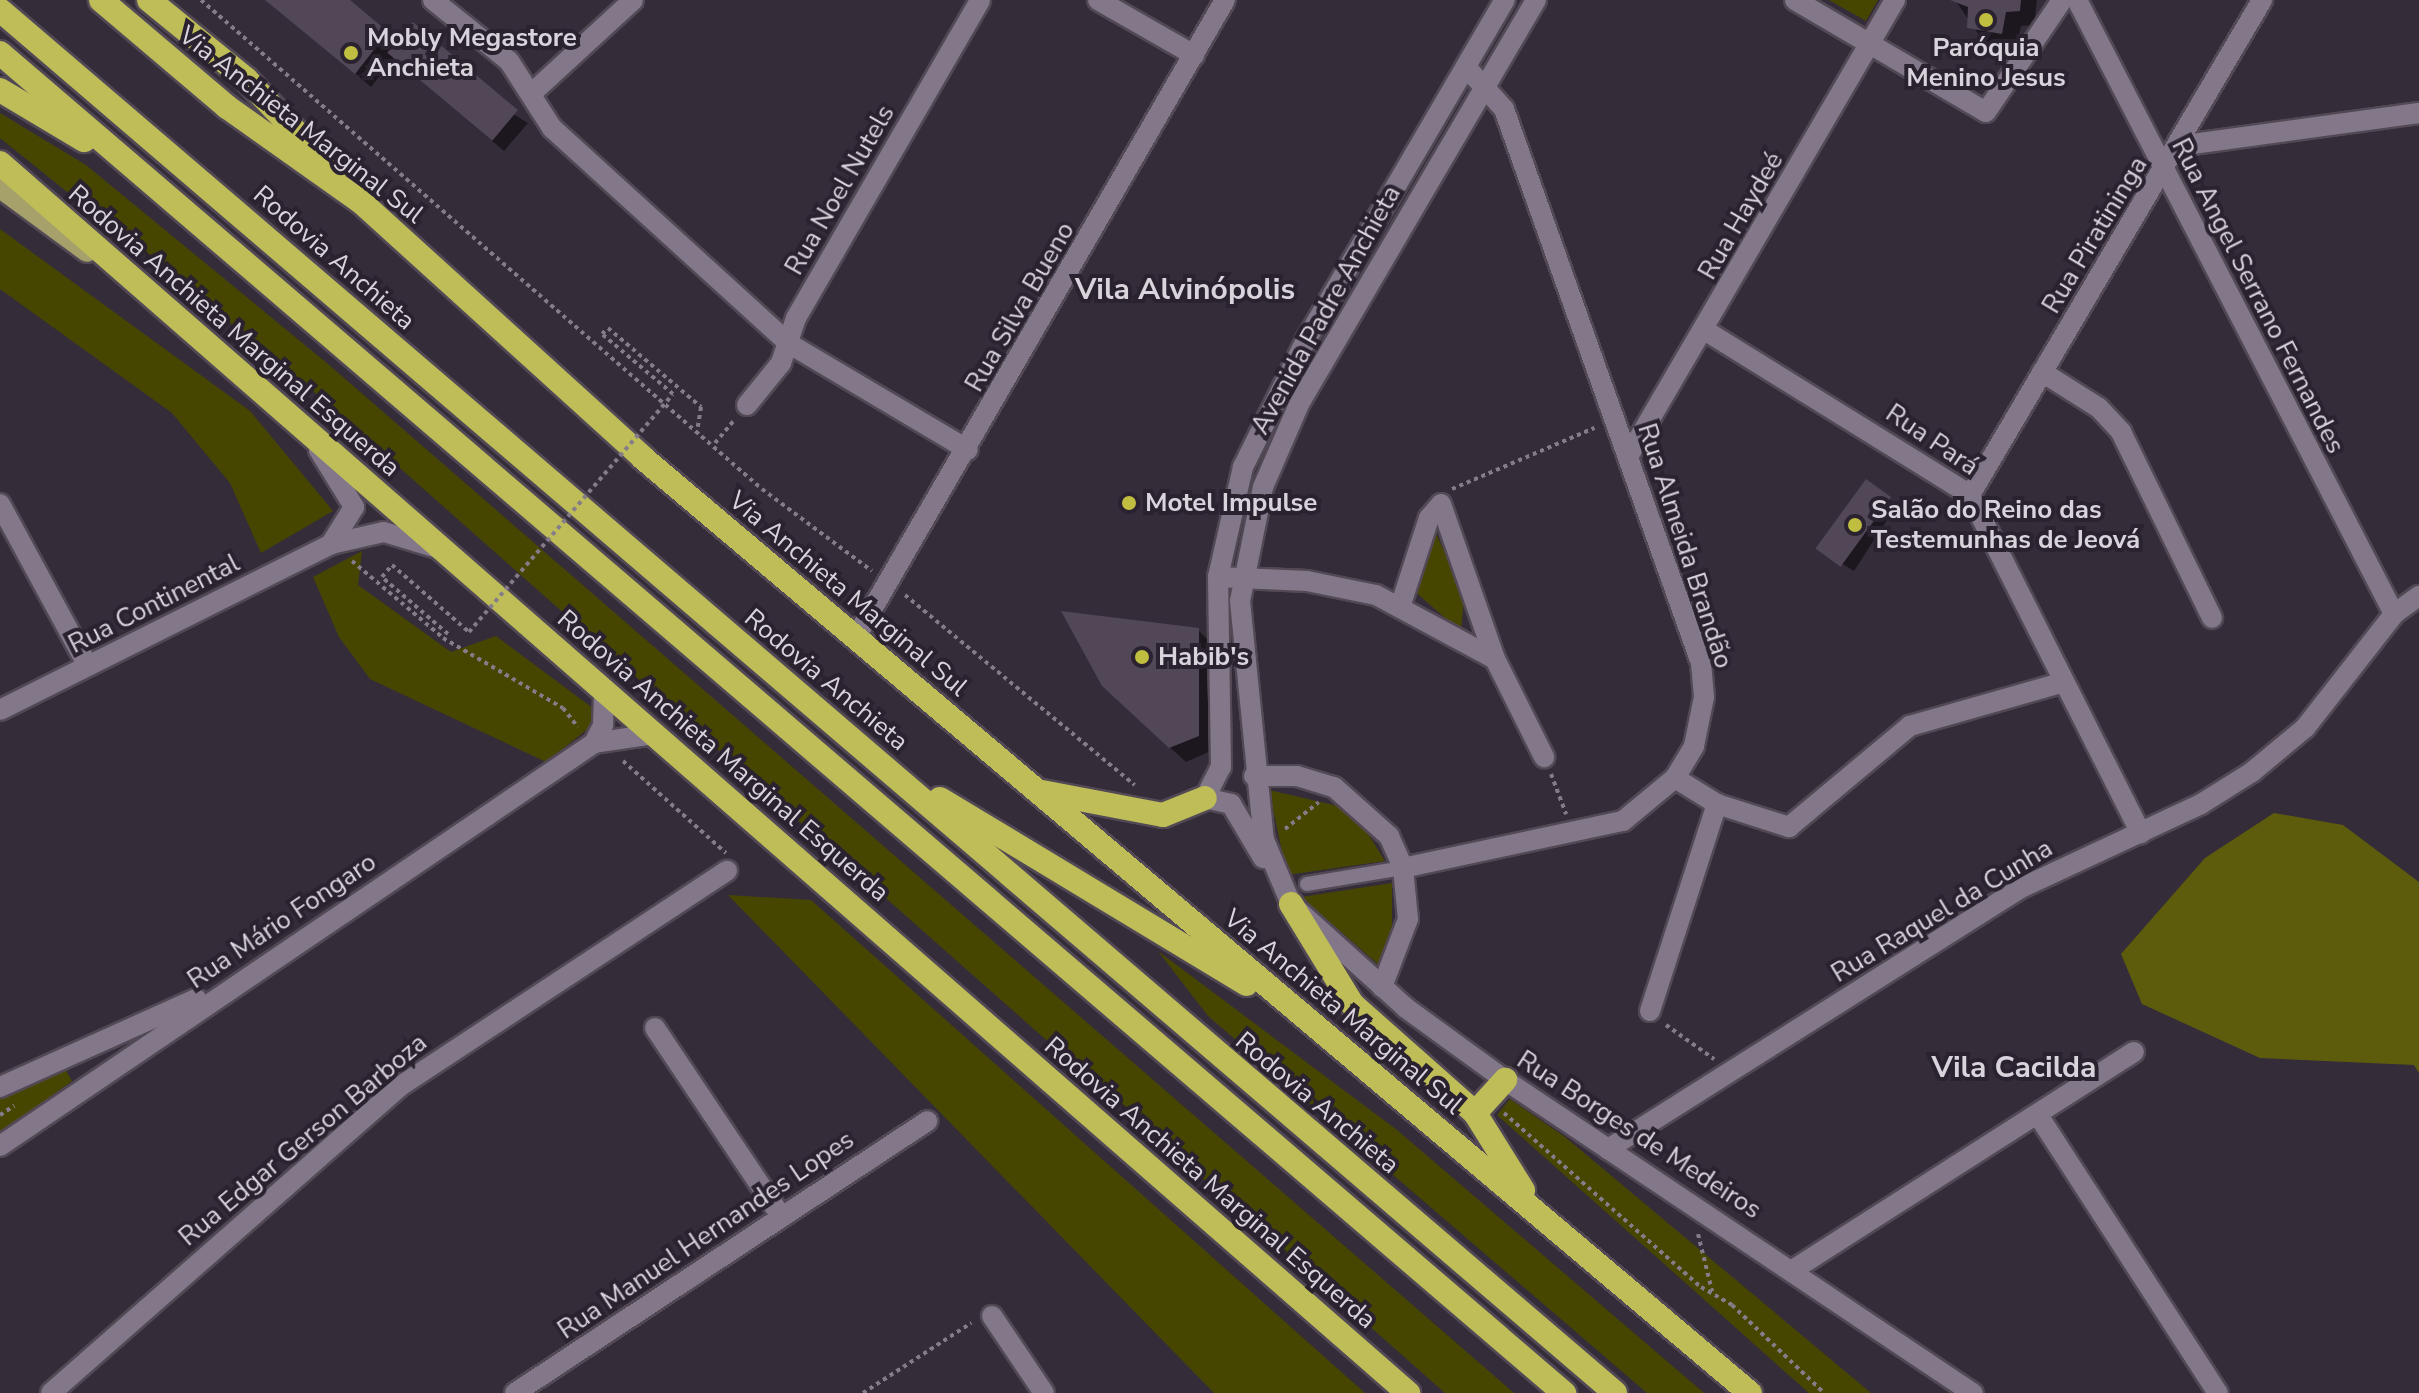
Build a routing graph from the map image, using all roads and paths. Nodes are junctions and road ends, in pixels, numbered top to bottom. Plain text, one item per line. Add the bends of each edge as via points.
1 (101, 0) edge
2 (149, 0) edge
3 (201, 0) edge
4 (433, 0) edge
5 (633, 0) edge
6 (980, 0) edge
7 (1098, 0) edge
8 (1225, 0) edge
9 (1505, 0) edge
10 (1536, 0) edge
11 (1795, 0) edge
12 (1895, 0) edge
13 (2062, 0) edge
14 (2077, 0) edge
15 (2262, 0) edge
16 (0, 10) edge
17 (1868, 45) junction
18 (0, 53) edge
19 (1194, 55) junction
20 (1466, 67) junction
21 (1487, 83) junction
22 (0, 90) edge
23 (532, 93) junction
24 (2419, 113) edge
25 (2178, 146) junction
26 (0, 163) edge
27 (2165, 169) junction
28 (145, 178) junction
29 (0, 188) edge
30 (360, 201) junction
31 (166, 310) junction
32 (1706, 331) junction
33 (788, 343) junction
34 (2042, 372) junction
35 (747, 405) dead end
36 (1616, 419) junction
37 (300, 426) junction
38 (698, 427) junction
39 (968, 450) junction
40 (1629, 455) junction
41 (1970, 495) junction
42 (0, 504) edge
43 (1441, 504) junction
44 (331, 544) junction
45 (451, 556) junction
46 (1218, 577) junction
47 (1242, 577) junction
48 (890, 582) junction
49 (2419, 596) edge
50 (1401, 604) junction
51 (2394, 614) junction
52 (2212, 618) dead end
53 (446, 636) junction
54 (856, 637) junction
55 (1495, 659) junction
56 (88, 666) junction
57 (2064, 682) junction
58 (604, 691) junction
59 (0, 710) edge
60 (1220, 722) junction
61 (654, 734) junction
62 (591, 745) junction
63 (1544, 757) joint
64 (886, 768) junction
65 (1254, 776) junction
66 (1675, 778) junction
67 (1336, 788) junction
68 (1039, 791) junction
69 (1143, 791) dead end
70 (1205, 798) junction
71 (1717, 804) junction
72 (2141, 833) junction
73 (1573, 837) junction
74 (1265, 845) junction
75 (1271, 867) junction
76 (1403, 868) junction
77 (727, 871) joint
78 (1307, 884) dead end
79 (1291, 904) junction
80 (233, 984) junction
81 (1382, 987) junction
82 (1650, 1011) joint
83 (1304, 1018) junction
84 (655, 1028) dead end
85 (67, 1052) junction
86 (2134, 1052) dead end
87 (1733, 1071) junction
88 (1505, 1080) junction
89 (86, 1086) junction
90 (0, 1087) edge
91 (19, 1103) dead end
92 (1502, 1112) dead end
93 (1475, 1113) junction
94 (0, 1115) edge
95 (2038, 1115) junction
96 (927, 1121) dead end
97 (0, 1146) edge
98 (1608, 1149) junction
99 (1690, 1200) junction
100 (1530, 1203) junction
101 (781, 1216) junction
102 (1796, 1268) junction
103 (1712, 1291) junction
104 (992, 1316) dead end
105 (963, 1326) dead end
106 (1558, 1389) edge
107 (51, 1393) edge
108 (515, 1393) edge
109 (863, 1393) edge
110 (1044, 1393) edge
111 (1408, 1393) edge
112 (1615, 1393) edge
113 (1750, 1393) edge
114 (1824, 1393) edge
115 (1973, 1393) edge
116 (2218, 1393) edge

1 - 30 highway, Via Anchieta Marginal Sul via 227,107
2 - 30 highway via 246,79
3 - 38 path
4 - 23 street via 509,61
5 - 23 street
6 - 33 street, Rua Noel Nutels
7 - 19 street
8 - 19 street, Rua Silva Bueno
9 - 20 street, Avenida Padre Anchieta
10 - 21 street, Avenida Padre Anchieta
11 - 17 street
12 - 17 street, Rua Haydeé
13 - 17 street via 1990,112
14 - 27 street, Rua Angel Serrano Fernandes
15 - 25 street, Rua Piratininga
16 - 64 highway, Rodovia Anchieta
17 - 32 street, Rua Haydeé
18 - 28 highway
19 - 39 street, Rua Silva Bueno
20 - 21 street, Rua Almeida Brandão
20 - 46 street, Avenida Padre Anchieta via 1258,432 1235,494
21 - 36 street, Rua Almeida Brandão via 1504,109
21 - 47 street, Avenida Padre Anchieta via 1300,402 1263,487
22 - 28 highway
23 - 33 street via 552,128
24 - 25 street
25 - 27 street, Rua Piratininga
26 - 31 highway, Rodovia Anchieta Marginal Esquerda
27 - 34 street, Rua Piratininga
27 - 51 street, Rua Angel Serrano Fernandes
28 - 106 highway
29 - 31 main road
30 - 54 highway, Via Anchieta Marginal Sul via 643,458
31 - 37 highway, Rodovia Anchieta Marginal Esquerda
32 - 40 street, Rua Haydeé
32 - 41 street, Rua Pará
33 - 35 street, Rua Noel Nutels
33 - 39 street
34 - 41 street, Rua Piratininga
34 - 52 street via 2099,408 2121,432
36 - 40 street, Rua Almeida Brandão
36 - 43 path via 1458,484
37 - 44 street via 352,499 351,520
37 - 45 highway, Rodovia Anchieta Marginal Esquerda
38 - 48 path via 786,508
38 - 53 path, bridge via 701,407 608,328 602,334 673,394 469,632 392,565 382,577
39 - 48 street, Rua Silva Bueno
40 - 66 street, Rua Almeida Brandão via 1703,675 1699,729
41 - 57 street, Rua Pará
42 - 56 street
43 - 50 street via 1429,518
43 - 55 street
44 - 45 street, Rua Continental via 399,532
44 - 53 path
44 - 56 street, Rua Continental
45 - 58 highway, Rodovia Anchieta Marginal Esquerda
46 - 47 street
46 - 60 street, Avenida Padre Anchieta
47 - 50 street via 1332,585
47 - 65 street, Avenida Padre Anchieta
48 - 54 street, Rua Silva Bueno
48 - 69 path
49 - 51 street, Rua Raquel da Cunha
50 - 55 street
51 - 72 street, Rua Raquel da Cunha via 2305,728 2226,790
53 - 62 path via 570,712
54 - 68 highway, Via Anchieta Marginal Sul
55 - 63 street
56 - 59 street, Rua Continental
57 - 71 street via 1910,726 1795,825 1771,824
57 - 72 street, Rua Pará
58 - 61 highway, Rodovia Anchieta Marginal Esquerda
58 - 62 street via 603,725
60 - 65 street via 1240,768
60 - 70 street, Avenida Padre Anchieta via 1220,772
61 - 62 street
61 - 111 highway, Rodovia Anchieta Marginal Esquerda
62 - 77 path via 634,768 718,838
62 - 80 street, Rua Mário Fongaro
63 - 73 path
64 - 83 highway
64 - 112 highway, Rodovia Anchieta
65 - 67 street via 1297,776
65 - 74 street, Avenida Padre Anchieta
66 - 71 street
66 - 73 street, Rua Almeida Brandão via 1623,821
67 - 74 path
67 - 76 street via 1377,820
68 - 70 highway via 1156,815
68 - 83 highway, Via Anchieta Marginal Sul
70 - 75 street via 1231,804
71 - 82 street
72 - 87 street, Rua Raquel da Cunha via 2021,888
73 - 76 street, Rua Almeida Brandão
74 - 75 street, Avenida Padre Anchieta
75 - 79 street, Avenida Padre Anchieta
76 - 78 lane
76 - 81 street via 1407,928
77 - 107 street, Rua Edgar Gerson Barboza via 399,1087
79 - 81 street, Rua Borges de Medeiros
79 - 93 highway via 1352,1004
80 - 85 street
80 - 89 street, Rua Mário Fongaro
81 - 88 street, Rua Borges de Medeiros
82 - 87 path
83 - 100 highway, Via Anchieta Marginal Sul
84 - 101 street
85 - 89 street via 83,1066
85 - 90 street
86 - 95 street
87 - 98 street, Rua Raquel da Cunha
88 - 93 highway
88 - 98 street, Rua Borges de Medeiros
89 - 97 street, Rua Mário Fongaro
91 - 94 path
92 - 103 path
93 - 100 highway
95 - 102 street
95 - 116 street
96 - 101 street, Rua Manuel Hernandes Lopes
98 - 99 street, Rua Borges de Medeiros
99 - 102 street, Rua Borges de Medeiros
99 - 103 path
100 - 113 highway, Via Anchieta Marginal Sul
101 - 108 street, Rua Manuel Hernandes Lopes
102 - 115 street, Rua Borges de Medeiros
103 - 114 path
104 - 110 street
105 - 109 path

